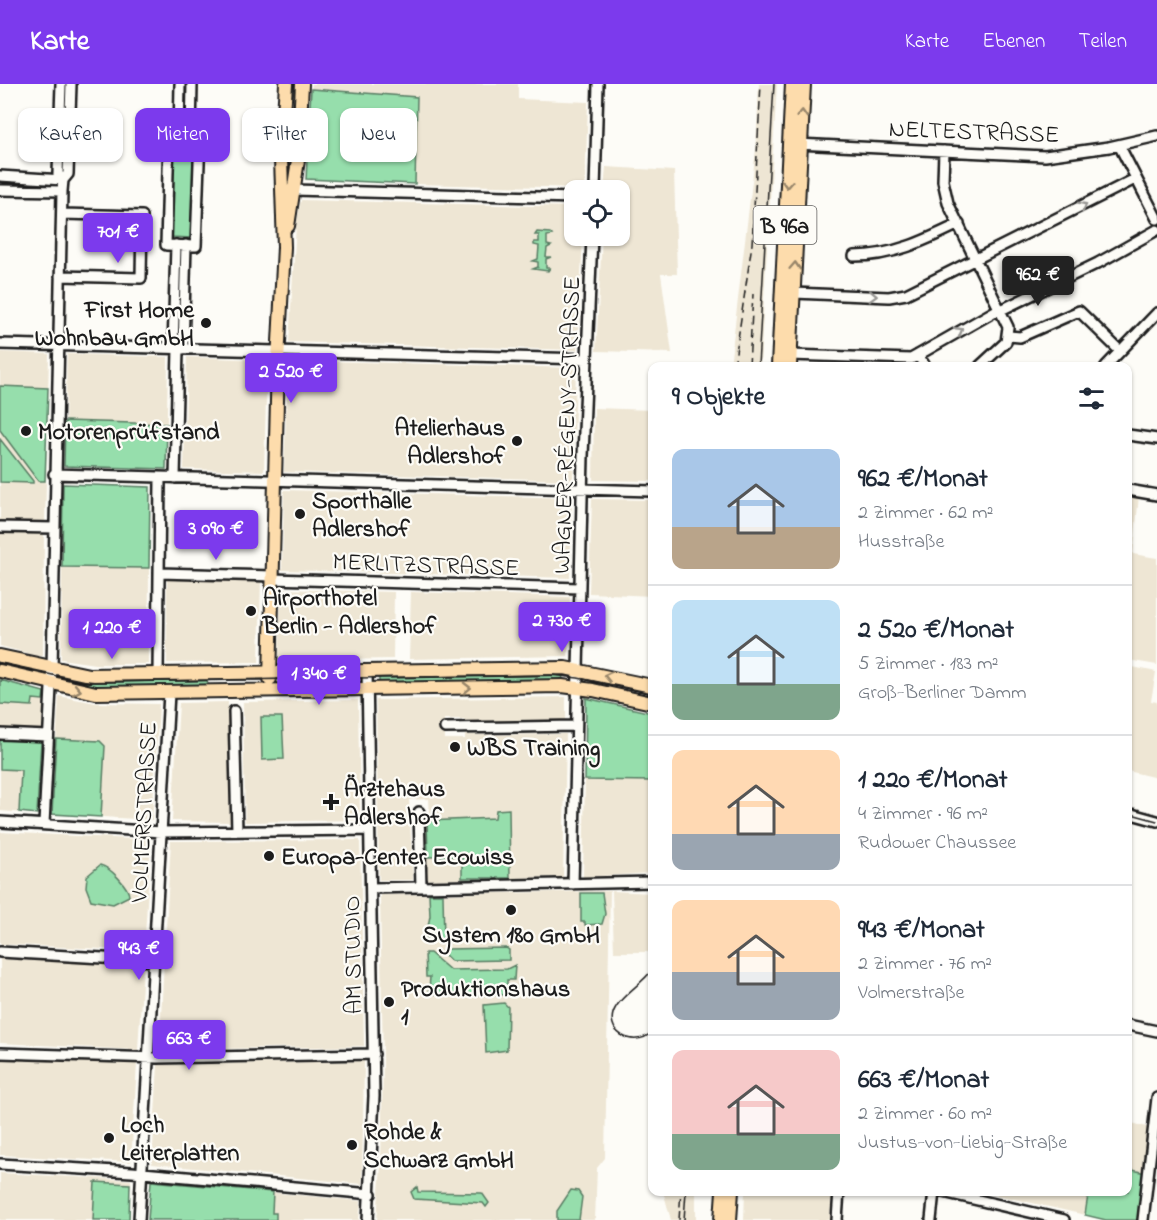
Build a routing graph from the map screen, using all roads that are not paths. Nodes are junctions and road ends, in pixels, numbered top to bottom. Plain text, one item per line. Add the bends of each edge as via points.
1 (60, 84) edge
2 (71, 84) edge
3 (180, 84) edge
4 (192, 84) edge
5 (286, 84) edge
6 (302, 84) edge
7 (598, 84) edge
8 (792, 84) edge
9 (804, 84) edge
10 (180, 108) edge
11 (192, 108) edge
12 (1157, 136) edge
13 (795, 144) junction
14 (1119, 145) junction
15 (944, 151) junction
16 (168, 162) edge
17 (199, 162) edge
18 (0, 177) edge
19 (1135, 179) junction
20 (63, 180) junction
21 (595, 180) edge
22 (281, 189) junction
23 (0, 190) edge
24 (62, 190) junction
25 (294, 190) junction
26 (564, 198) edge
27 (62, 214) junction
28 (1157, 219) edge
29 (959, 225) junction
30 (1157, 230) edge
31 (176, 245) junction
32 (186, 245) junction
33 (592, 246) edge
34 (284, 247) junction
35 (854, 256) dead end
36 (976, 260) junction
37 (60, 276) junction
38 (794, 293) junction
39 (1001, 310) junction
40 (1157, 313) edge
41 (1006, 340) junction
42 (0, 344) edge
43 (58, 346) junction
44 (178, 348) junction
45 (1119, 350) junction
46 (279, 351) junction
47 (918, 355) junction
48 (586, 359) junction
49 (790, 361) edge
50 (778, 362) edge
51 (922, 362) edge
52 (984, 362) edge
53 (1109, 362) edge
54 (1132, 436) edge
55 (1157, 439) edge
56 (54, 474) junction
57 (160, 478) junction
58 (175, 478) junction
59 (275, 482) junction
60 (583, 489) junction
61 (648, 491) edge
62 (1132, 491) edge
63 (1157, 495) edge
64 (0, 527) edge
65 (54, 528) junction
66 (159, 573) junction
67 (272, 577) junction
68 (580, 588) junction
69 (0, 656) edge
70 (52, 668) junction
71 (578, 669) junction
72 (0, 671) edge
73 (367, 671) junction
74 (270, 673) junction
75 (158, 674) junction
76 (51, 684) junction
77 (648, 685) edge
78 (578, 687) junction
79 (368, 690) junction
80 (270, 691) junction
81 (169, 693) junction
82 (648, 702) edge
83 (234, 711) dead end
84 (576, 726) junction
85 (445, 728) dead end
86 (0, 734) edge
87 (48, 736) junction
88 (419, 812) dead end
89 (1132, 814) edge
90 (1157, 821) edge
91 (0, 822) edge
92 (44, 824) junction
93 (369, 830) junction
94 (237, 831) junction
95 (162, 832) junction
96 (648, 882) edge
97 (573, 884) junction
98 (421, 887) junction
99 (371, 888) junction
100 (0, 952) edge
101 (154, 961) junction
102 (1132, 1026) edge
103 (1157, 1031) edge
104 (0, 1053) edge
105 (374, 1054) junction
106 (148, 1058) junction
107 (1157, 1098) edge
108 (0, 1164) edge
109 (142, 1174) junction
110 (370, 1194) junction
111 (723, 1196) edge
112 (732, 1196) edge
113 (839, 1196) edge
114 (933, 1196) edge
115 (961, 1196) edge
116 (139, 1220) edge
117 (368, 1220) edge
118 (721, 1220) edge
119 (730, 1220) edge
120 (837, 1220) edge
121 (931, 1220) edge
122 (1064, 1220) edge
123 (1143, 1220) edge

1 - 20 street via 58,174
2 - 20 street via 68,174
3 - 10 street
4 - 11 street
5 - 22 main road
6 - 25 main road
7 - 21 street
8 - 13 main road, B 96a
13 -> 9 main road, B 96a
12 - 14 street, NELTESTRASSE
13 - 15 street, NELTESTRASSE
38 -> 13 main road, B 96a
13 -> 50 main road, B 96a
14 - 15 street, NELTESTRASSE via 1045,156
14 - 19 street
15 - 29 street via 944,192
16 - 31 street via 165,245
17 - 32 street via 196,246
18 - 20 street
19 - 28 street
36 -> 19 street
20 - 24 street
22 - 25 main road
22 - 34 main road
23 - 24 street
24 - 27 street
25 - 26 street
25 - 34 main road
27 - 37 street
27 - 37 street via 142,216 141,278
29 - 35 street via 915,246 875,256
29 - 36 street
30 - 39 street
31 - 32 street
31 - 44 street
32 - 44 street
33 - 48 street, WAGNER-RÉGENY-STRASSE
34 - 46 main road
38 -> 36 street via 900,296
36 - 39 street
37 - 43 street
38 - 49 main road, B 96a
39 - 41 street via 1008,327
47 -> 39 street
40 - 45 street
41 - 45 street via 1079,310
41 - 52 street
42 - 43 street
43 - 44 street
43 - 56 street
44 - 46 street
44 - 58 street
45 - 53 street
46 - 48 street
46 - 59 main road
47 - 49 street via 903,360
47 - 51 street
48 - 60 street, WAGNER-RÉGENY-STRASSE
54 - 55 street
56 - 57 street
56 - 65 street
57 - 58 street
57 - 66 street
58 - 59 street
59 - 60 street
59 - 67 main road
60 - 61 street
60 - 68 street, WAGNER-RÉGENY-STRASSE
62 - 63 street
64 - 65 street
65 - 70 street
66 - 67 street, MERLITZSTRASSE
66 - 75 street
67 - 68 street, MERLITZSTRASSE
67 - 74 main road
68 - 71 street, WAGNER-RÉGENY-STRASSE
69 - 70 main road
70 - 75 main road via 89,675
70 - 76 street
71 - 73 main road
77 -> 71 main road
71 - 78 street, WAGNER-RÉGENY-STRASSE
72 - 76 main road
73 - 74 main road
73 - 79 street, AM STUDIO
74 - 75 main road
74 - 80 main road
76 -> 81 main road via 96,693
76 - 87 street
79 -> 78 main road
78 - 82 main road
78 - 84 street, WAGNER-RÉGENY-STRASSE
79 - 80 main road
79 - 93 street, AM STUDIO
80 - 81 main road
81 - 95 street, VOLMERSTRASSE
83 - 94 street
84 - 85 street
84 - 97 street, WAGNER-RÉGENY-STRASSE
86 - 87 street
87 - 92 street
88 - 98 street
89 - 90 street
91 - 92 street
92 - 95 street
93 - 94 street
93 - 99 street, AM STUDIO
94 - 95 street
95 - 101 street, VOLMERSTRASSE
96 - 97 street
97 - 98 street
98 - 99 street
99 - 105 street, AM STUDIO
100 - 101 street
101 - 106 street, VOLMERSTRASSE
102 - 103 street
104 - 106 street
105 - 106 street
105 - 110 street, AM STUDIO
106 - 109 street, VOLMERSTRASSE
107 - 123 street
108 - 109 street
109 - 110 street
109 - 116 street, VOLMERSTRASSE
110 - 117 street, AM STUDIO
111 - 118 main road
112 - 119 main road
113 - 120 street
114 - 121 street
115 - 122 street

